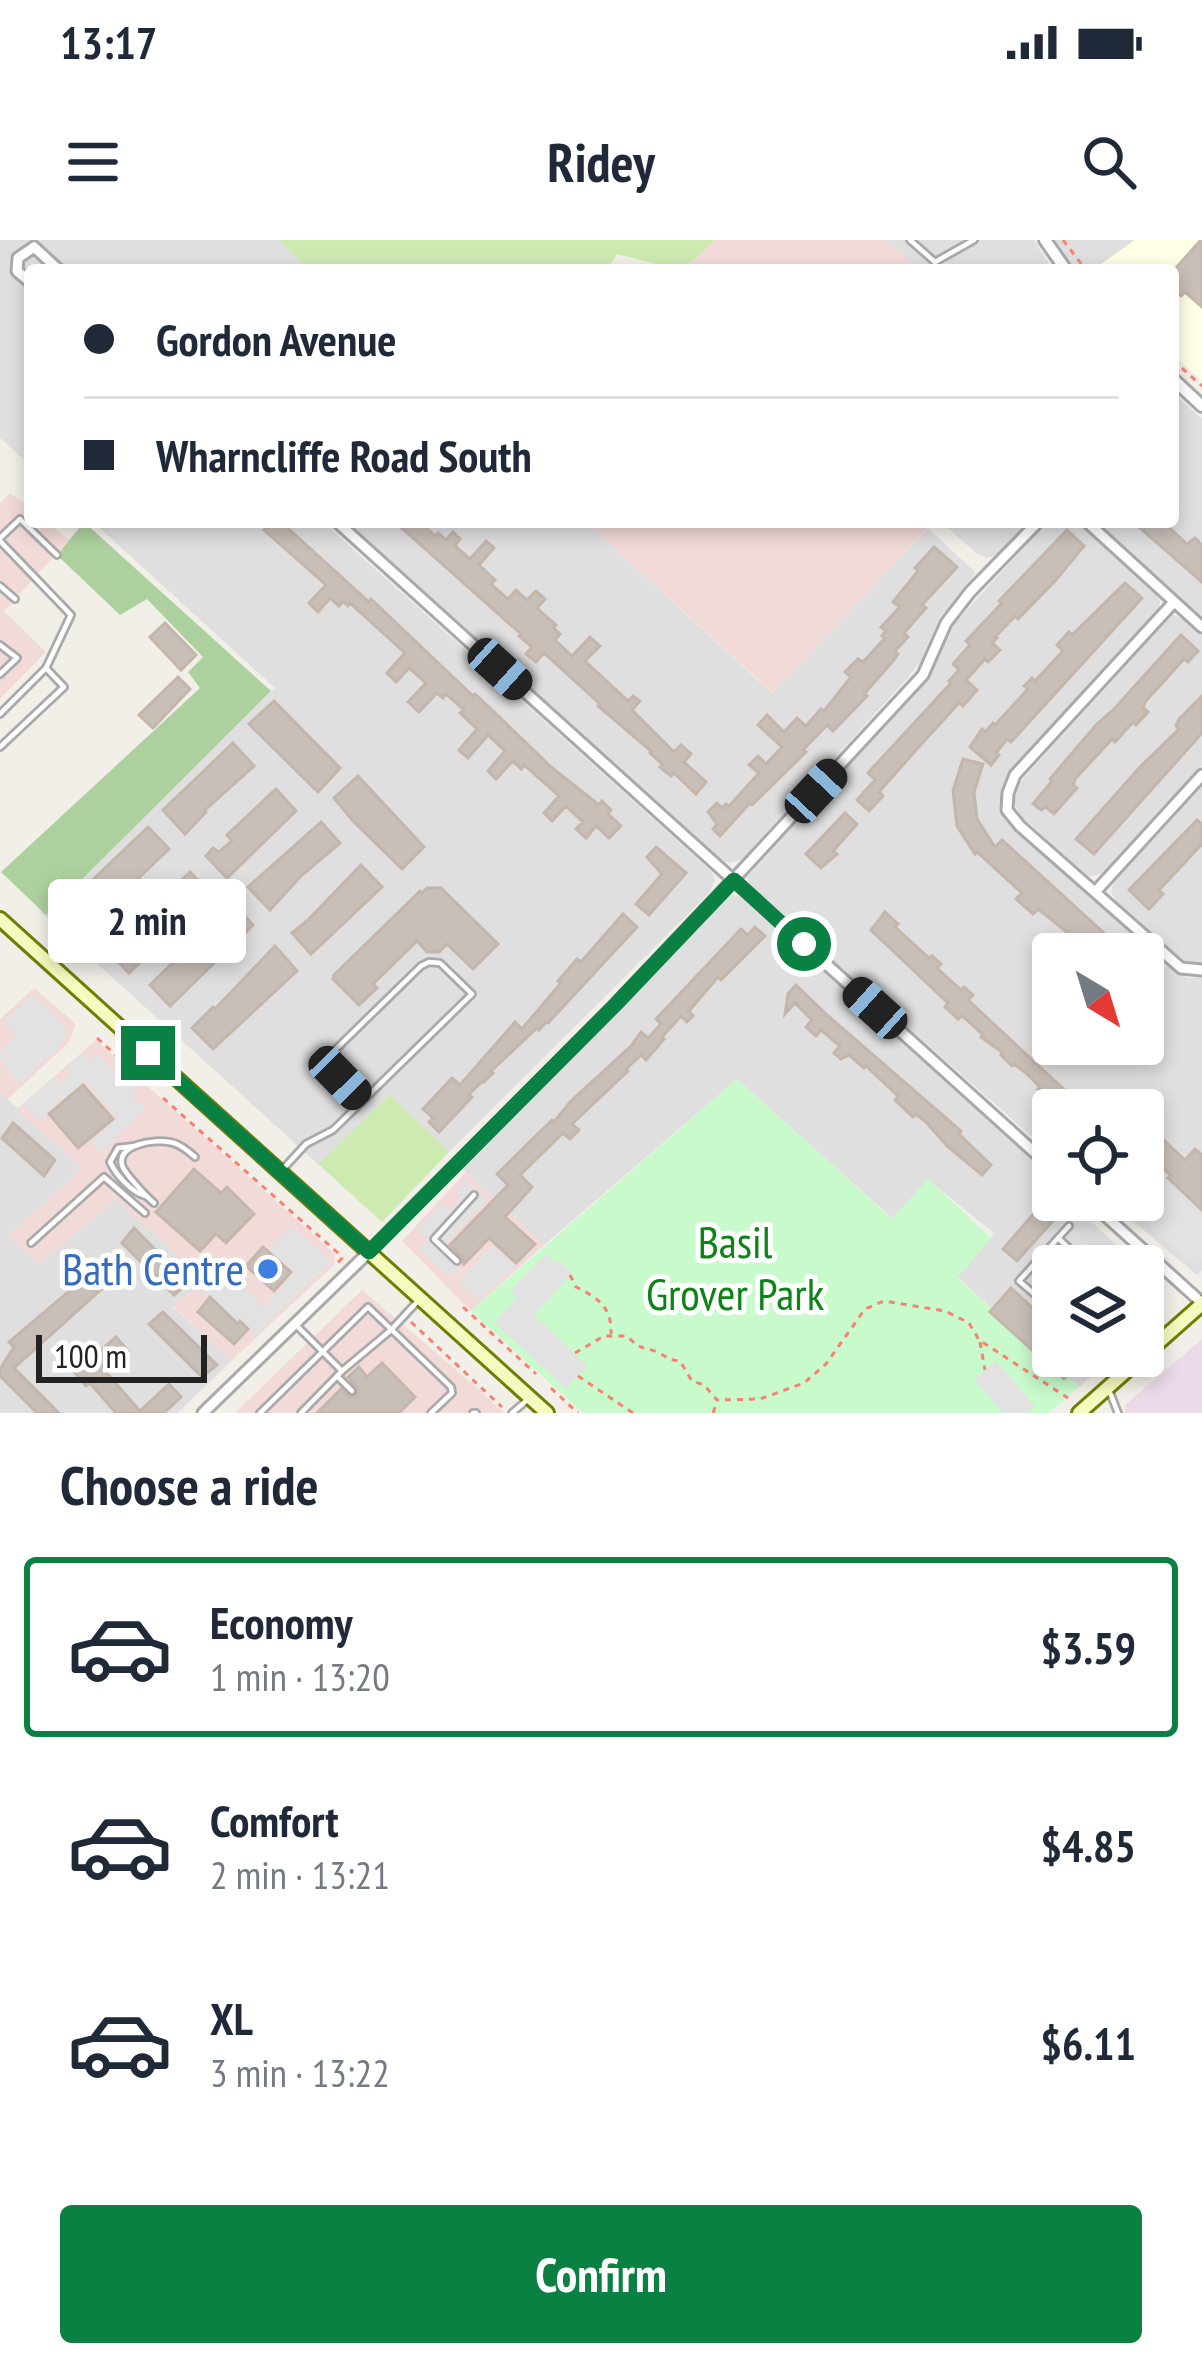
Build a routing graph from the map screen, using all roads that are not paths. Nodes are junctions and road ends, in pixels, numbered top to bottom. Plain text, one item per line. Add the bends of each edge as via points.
1 (44, 240) edge
2 (910, 240) edge
3 (974, 240) edge
4 (42, 253) junction
5 (53, 264) edge
6 (24, 277) edge
7 (1179, 385) edge
8 (1202, 406) edge
9 (24, 523) edge
10 (29, 528) edge
11 (344, 528) edge
12 (1032, 528) edge
13 (1094, 528) edge
14 (0, 539) edge
15 (57, 555) dead end
16 (0, 586) edge
17 (15, 599) dead end
18 (1174, 602) junction
19 (1202, 628) edge
20 (0, 645) edge
21 (46, 668) junction
22 (0, 674) edge
23 (0, 714) edge
24 (0, 748) edge
25 (1202, 776) edge
26 (734, 880) junction
27 (1096, 891) junction
28 (0, 919) edge
29 (1202, 970) edge
30 (362, 1102) junction
31 (1032, 1150) edge
32 (195, 1157) dead end
33 (280, 1172) junction
34 (474, 1195) dead end
35 (154, 1203) dead end
36 (146, 1213) dead end
37 (1111, 1221) edge
38 (1069, 1226) dead end
39 (1058, 1238) junction
40 (31, 1243) dead end
41 (1052, 1245) edge
42 (1066, 1245) edge
43 (369, 1252) junction
44 (457, 1261) dead end
45 (1032, 1267) edge
46 (1032, 1292) edge
47 (420, 1298) junction
48 (1202, 1304) edge
49 (295, 1323) junction
50 (391, 1330) junction
51 (322, 1352) junction
52 (339, 1373) junction
53 (1108, 1388) junction
54 (352, 1391) dead end
55 (530, 1397) junction
56 (207, 1412) edge
57 (260, 1413) edge
58 (301, 1413) edge
59 (430, 1413) edge
60 (512, 1413) edge
61 (547, 1413) edge
62 (1079, 1413) edge
63 (1118, 1413) edge

1 - 4 lane
2 - 3 lane via 935,262
4 - 5 street
4 - 6 street via 34,247 17,257
7 - 8 street
9 - 14 lane
10 - 15 lane
11 - 26 street
12 - 26 street via 946,623 923,675
13 - 18 street
14 - 21 lane via 71,615
16 - 17 lane
18 - 19 street
18 - 27 street via 1015,775 1008,793 1007,810 1020,826
20 - 22 lane via 16,658
21 - 23 lane
21 - 24 lane via 64,687
25 - 27 street
26 - 31 street
26 - 43 street
27 - 29 street via 1181,968
28 - 33 main road
30 - 30 lane via 472,994 440,963 421,966 335,1050 333,1069
30 - 33 lane
32 - 35 lane via 169,1142 134,1146 123,1156 121,1164
33 - 43 main road
34 - 44 lane via 434,1239
36 - 40 lane via 104,1177
37 - 48 street
38 - 39 lane
39 - 41 lane
39 - 42 lane
43 - 47 main road
43 - 49 street
45 - 46 lane via 1019,1281
47 - 50 lane
47 - 55 main road
48 - 53 main road
49 - 51 lane
49 - 56 street
50 - 51 lane via 368,1307
50 - 52 lane
50 - 59 lane via 451,1388
51 - 52 lane
51 - 57 lane
52 - 54 lane
52 - 58 lane
53 - 62 main road
53 - 63 lane
55 - 60 lane
55 - 61 main road

